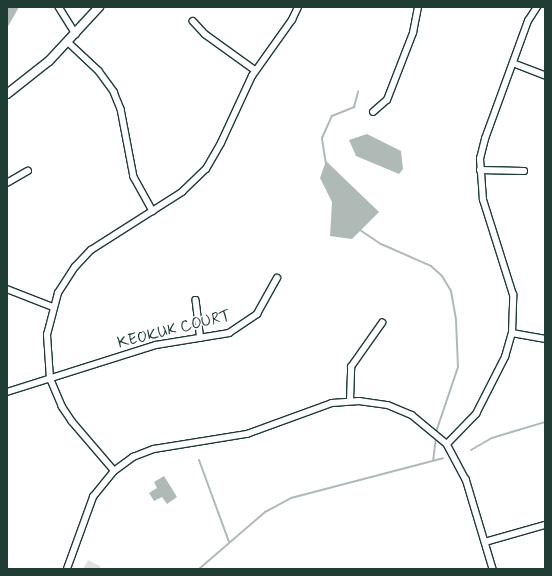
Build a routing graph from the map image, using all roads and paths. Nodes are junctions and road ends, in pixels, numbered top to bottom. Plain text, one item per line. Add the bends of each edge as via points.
1 (59, 7) edge
2 (99, 7) edge
3 (298, 7) edge
4 (418, 7) edge
5 (537, 7) edge
6 (194, 21) dead end
7 (76, 34) junction
8 (68, 42) junction
9 (513, 63) junction
10 (255, 70) junction
11 (545, 75) edge
12 (7, 94) edge
13 (373, 112) dead end
14 (480, 170) junction
15 (28, 171) dead end
16 (524, 171) dead end
17 (7, 183) edge
18 (153, 211) junction
19 (277, 278) dead end
20 (7, 288) edge
21 (196, 300) dead end
22 (53, 306) junction
23 (382, 323) dead end
24 (512, 334) junction
25 (201, 338) junction
26 (545, 339) edge
27 (50, 379) junction
28 (7, 392) edge
29 (350, 401) junction
30 (447, 444) junction
31 (114, 471) junction
32 (545, 525) edge
33 (485, 542) junction
34 (67, 569) edge
35 (493, 569) edge

1 - 7 street
2 - 7 street
3 - 10 street via 292,20
4 - 13 street via 413,33 387,100
5 - 9 street via 528,21
6 - 10 street via 206,34
7 - 8 street
8 - 12 street via 38,71
8 - 18 street via 100,71 114,92 121,109 134,177
9 - 11 street
9 - 14 street via 484,139
10 - 18 street via 221,144 206,170 188,188
14 - 16 street
14 - 24 street via 483,200 513,295
15 - 17 street
18 - 22 street via 104,241 82,259 62,284
19 - 25 street, KEOKUK COURT via 262,309 245,325 229,333
20 - 22 street
21 - 25 street
22 - 27 street via 46,341
23 - 29 street via 351,367
24 - 26 street
24 - 30 street via 505,357 476,414
25 - 27 street, KEOKUK COURT via 156,345
27 - 28 street, KEOKUK COURT
27 - 31 street via 62,407 72,422
29 - 30 street via 378,403 401,409 422,421
29 - 31 street via 308,411 236,437 154,449 132,457
30 - 33 street via 466,479
31 - 34 street via 93,497
32 - 33 street
33 - 35 street

